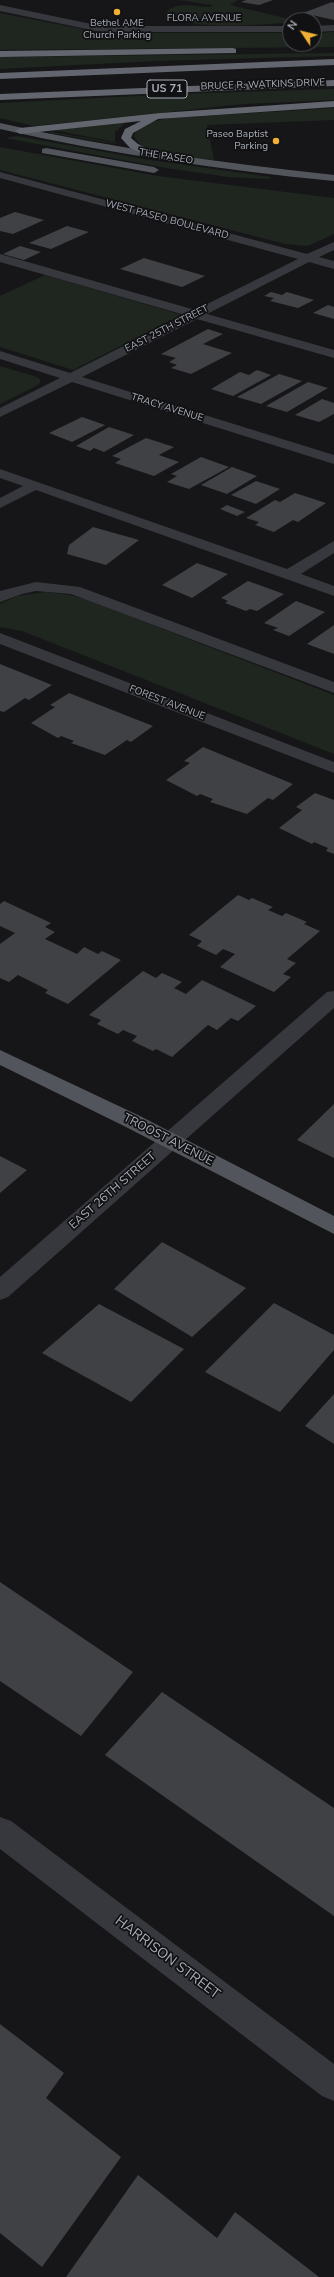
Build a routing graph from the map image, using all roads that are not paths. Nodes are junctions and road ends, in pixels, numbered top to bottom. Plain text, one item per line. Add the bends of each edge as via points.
1 (21, 2) dead end
2 (0, 9) edge
3 (334, 28) edge
4 (282, 29) edge
5 (322, 29) edge
6 (240, 51) dead end
7 (0, 54) edge
8 (334, 62) edge
9 (0, 76) edge
10 (334, 83) edge
11 (0, 97) edge
12 (334, 104) edge
13 (160, 116) junction
14 (0, 126) edge
15 (20, 131) junction
16 (0, 134) edge
17 (38, 149) dead end
18 (155, 156) junction
19 (168, 172) dead end
20 (0, 175) edge
21 (334, 178) edge
22 (334, 245) edge
23 (0, 258) edge
24 (308, 258) junction
25 (334, 265) edge
26 (196, 314) junction
27 (0, 354) edge
28 (334, 354) edge
29 (70, 377) junction
30 (0, 413) edge
31 (334, 460) edge
32 (0, 473) edge
33 (35, 485) junction
34 (0, 504) edge
35 (334, 546) edge
36 (289, 575) junction
37 (334, 591) edge
38 (0, 597) edge
39 (0, 638) edge
40 (334, 688) edge
41 (334, 768) edge
42 (334, 997) edge
43 (0, 1058) edge
44 (170, 1141) junction
45 (334, 1226) edge
46 (0, 1291) edge
47 (0, 1831) edge
48 (334, 2084) edge

1 - 2 street
2 - 4 street, FLORA AVENUE via 101,28
3 - 5 street
6 - 7 highway
8 - 9 highway, BRUCE R. WATKINS DRIVE / US 71
10 - 11 highway, BRUCE R. WATKINS DRIVE / US 71
12 - 13 highway
13 - 15 highway
13 - 18 highway via 138,124 129,131 126,138 134,146
14 - 15 main road, THE PASEO
15 - 16 main road
15 - 18 main road, THE PASEO
17 - 19 main road, THE PASEO via 106,164
18 - 21 main road, THE PASEO
20 - 24 street, WEST PASEO BOULEVARD
22 - 24 street, EAST 25TH STREET
23 - 26 street
24 - 25 street, WEST PASEO BOULEVARD
24 - 26 street, EAST 25TH STREET
26 - 28 street
26 - 29 street, EAST 25TH STREET
27 - 29 street, TRACY AVENUE
29 - 30 street, EAST 25TH STREET
29 - 31 street, TRACY AVENUE
32 - 33 street
33 - 34 street
33 - 36 street
35 - 36 street
36 - 37 street
38 - 40 street via 25,587 53,586 74,590
39 - 41 street, FOREST AVENUE
42 - 44 street, EAST 26TH STREET
43 - 44 main road, TROOST AVENUE
44 - 45 main road, TROOST AVENUE
44 - 46 street, EAST 26TH STREET
47 - 48 street, HARRISON STREET

